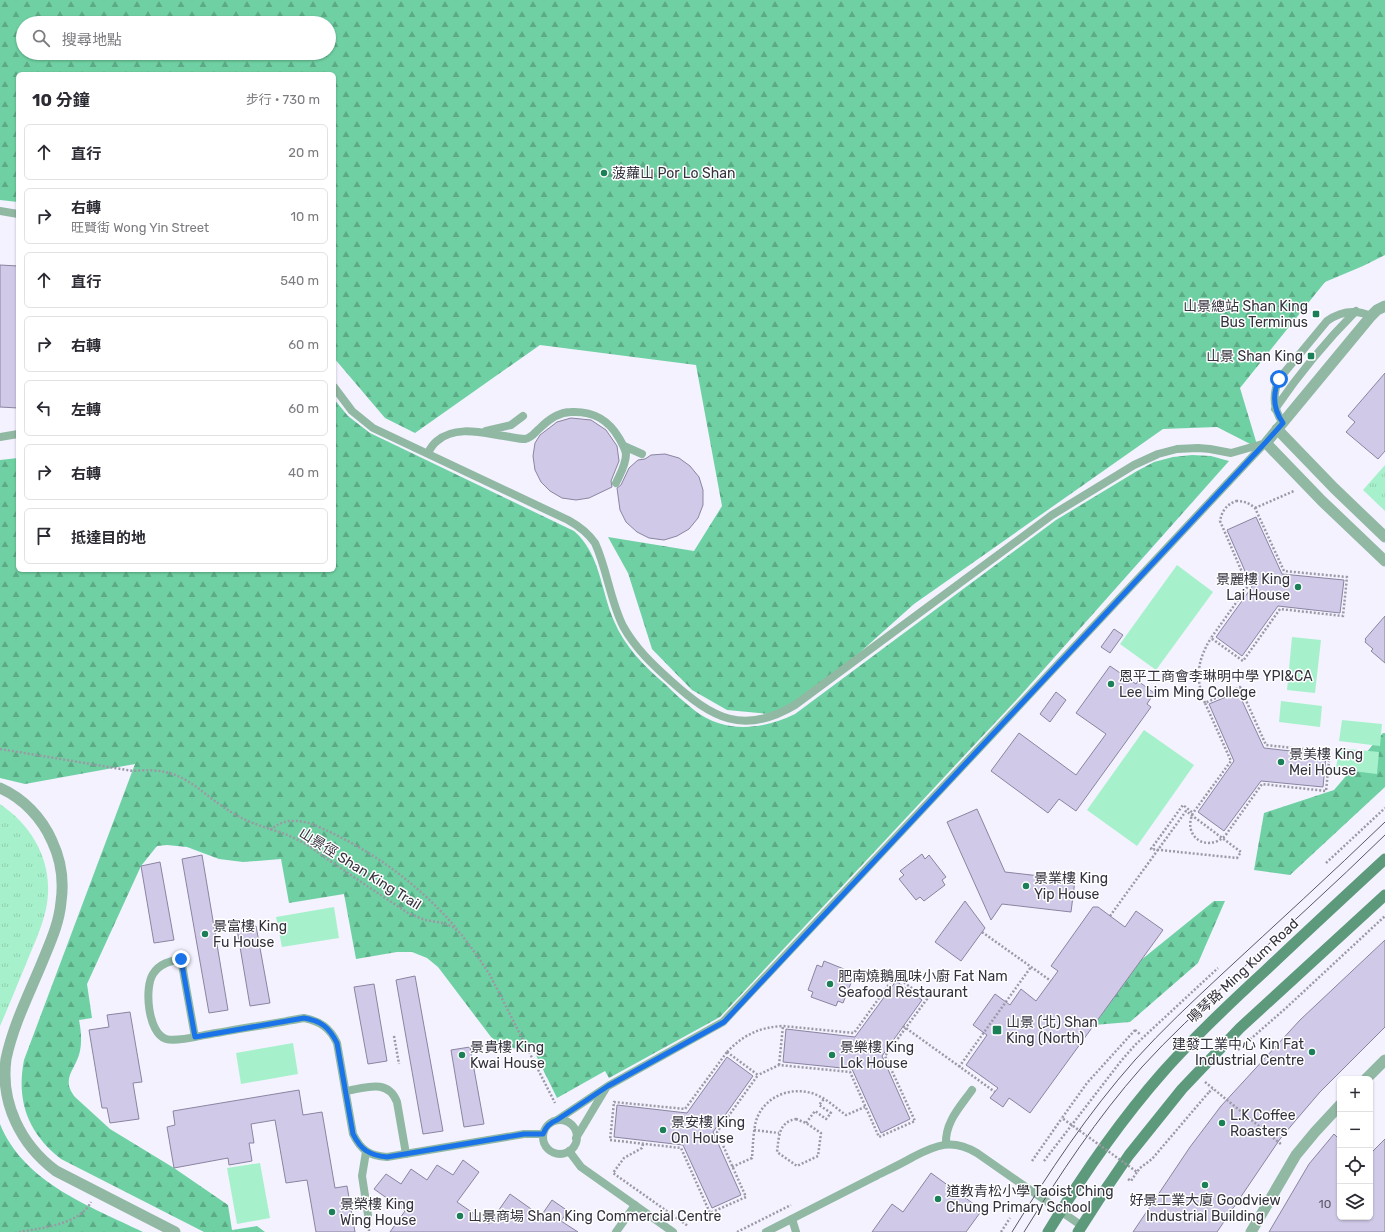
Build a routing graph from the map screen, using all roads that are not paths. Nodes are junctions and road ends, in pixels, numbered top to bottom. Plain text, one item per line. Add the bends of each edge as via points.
1 (0, 211) edge
2 (16, 214) edge
3 (1385, 306) edge
4 (1356, 312) junction
5 (1371, 316) junction
6 (336, 390) edge
7 (1275, 409) junction
8 (523, 416) dead end
9 (1280, 426) junction
10 (481, 432) junction
11 (16, 434) edge
12 (0, 437) edge
13 (1266, 442) junction
14 (624, 446) junction
15 (428, 453) junction
16 (642, 454) dead end
17 (616, 483) dead end
18 (1385, 537) edge
19 (1385, 561) edge
20 (0, 788) edge
21 (1385, 859) edge
22 (1385, 895) edge
23 (195, 1037) junction
24 (1385, 1060) edge
25 (1369, 1076) edge
26 (608, 1086) junction
27 (972, 1090) dead end
28 (346, 1091) junction
29 (1337, 1108) edge
30 (557, 1120) junction
31 (543, 1134) junction
32 (576, 1138) junction
33 (946, 1144) junction
34 (569, 1151) junction
35 (366, 1152) junction
36 (406, 1154) junction
37 (635, 1205) junction
38 (1061, 1211) junction
39 (368, 1215) dead end
40 (792, 1219) junction
41 (1080, 1229) edge
42 (175, 1232) edge
43 (616, 1232) edge
44 (673, 1232) edge
45 (766, 1232) edge
46 (796, 1232) edge
47 (1048, 1232) edge
48 (1250, 1232) edge

1 - 2 lane
3 - 5 street
4 - 5 lane
4 - 7 lane via 1339,329
4 - 7 lane via 1334,316 1327,321 1279,379 1274,394
5 - 9 street
6 - 15 lane via 352,411 373,428
7 - 9 lane
8 - 10 lane via 511,425
9 - 13 street
9 - 18 street via 1334,488
10 - 14 lane via 526,439 561,413 586,412 599,417 613,428
10 - 15 lane via 459,432 443,436
11 - 12 lane
13 - 15 lane via 1231,453 1198,448 1177,449 1134,465 1052,515 796,705 772,717 750,721 722,717 702,707 646,658 624,627 597,548 580,527
13 - 19 street
13 - 26 lane via 724,1022
14 - 16 lane
14 - 17 lane via 625,460
20 - 42 street via 15,796 43,825 58,856 62,877 61,902 54,933 18,1019 6,1060 5,1081 11,1114 30,1147 56,1171
21 - 38 main road, 鳴琴路 Ming Kum Road via 1187,1046 1109,1139
22 - 41 main road via 1240,1028 1182,1089 1129,1155
23 - 23 lane via 167,1040 160,1037 152,1024 147,993 148,982 161,965 171,960 181,959
23 - 28 lane via 304,1018 314,1020 324,1025 337,1043
24 - 25 street
26 - 30 lane
26 - 32 lane
27 - 33 lane via 949,1123
28 - 35 lane via 353,1134
28 - 36 lane via 382,1086 389,1089 397,1102
29 - 48 street via 1296,1155
30 - 31 lane via 550,1123
30 - 32 lane via 569,1123 576,1132
31 - 34 lane via 545,1145 553,1152
31 - 36 lane via 524,1134
32 - 34 lane via 574,1146
33 - 38 lane via 970,1149
33 - 40 lane, bridge via 931,1148
34 - 37 lane via 581,1167
35 - 36 lane via 387,1157
35 - 39 lane via 362,1176
37 - 43 lane
37 - 44 lane
38 - 41 lane
38 - 47 main road, 鳴琴路 Ming Kum Road
40 - 45 lane, bridge
40 - 46 lane

